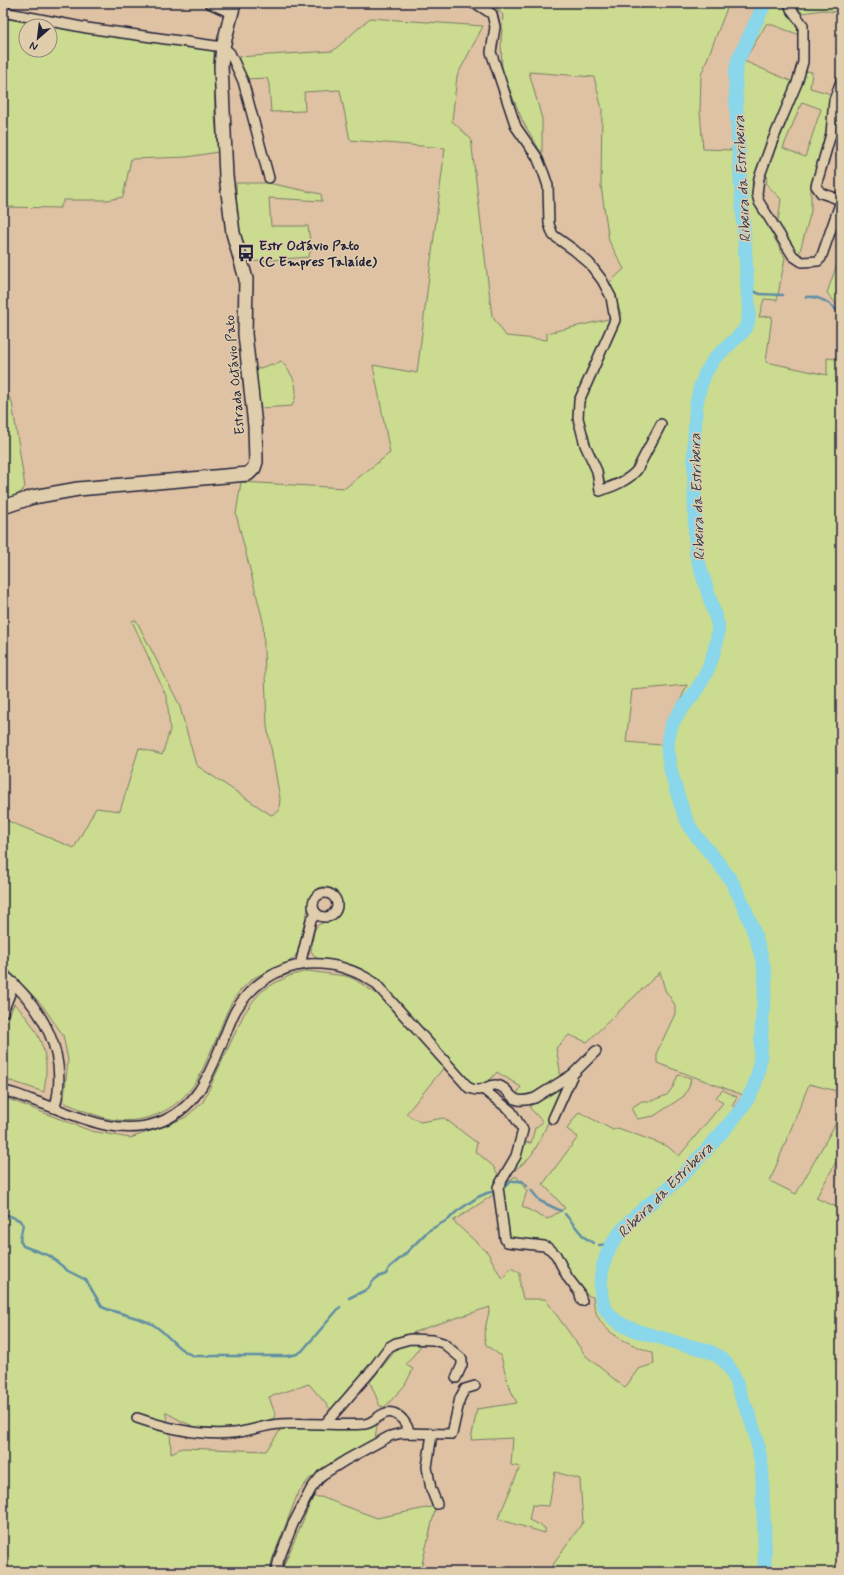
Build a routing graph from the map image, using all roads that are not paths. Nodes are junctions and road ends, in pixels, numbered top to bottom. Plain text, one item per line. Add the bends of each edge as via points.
1 (209, 3) edge
2 (472, 3) edge
3 (789, 3) edge
4 (232, 8) edge
5 (3, 12) edge
6 (223, 47) junction
7 (841, 81) edge
8 (269, 178) dead end
9 (841, 200) edge
10 (661, 424) dead end
11 (3, 507) edge
12 (316, 914) dead end
13 (300, 965) junction
14 (3, 974) edge
15 (14, 983) junction
16 (3, 1012) edge
17 (596, 1051) dead end
18 (572, 1074) junction
19 (484, 1090) junction
20 (3, 1091) edge
21 (55, 1107) junction
22 (553, 1119) dead end
23 (582, 1301) dead end
24 (456, 1378) dead end
25 (475, 1386) dead end
26 (137, 1418) dead end
27 (325, 1424) junction
28 (410, 1433) junction
29 (432, 1434) junction
30 (437, 1504) dead end
31 (276, 1572) edge

1 - 4 street
2 - 10 street via 478,4 492,14 495,27 491,52 516,127 533,150 544,174 548,186 549,224 553,235 588,263 602,280 611,297 615,320 579,401 578,418 585,445 597,471 600,491 628,478 638,470
3 - 9 street via 791,10 803,25 803,62 759,178 759,202 794,256 802,262 818,261 821,258
4 - 6 street, Estrada Octávio Pato
5 - 6 street via 87,28
6 - 8 street via 230,53 244,81
6 - 11 street, Estrada Octávio Pato via 221,66 226,176 233,233 246,279 245,334 255,426 254,468 248,474 78,489 28,498
7 - 9 street via 834,100 831,134 816,186 821,193
12 - 13 street via 311,920
13 - 19 street via 325,964 343,967 360,974 382,990 469,1088
13 - 21 street via 267,978 248,993 235,1012 207,1080 196,1096 178,1113 157,1123 130,1128 104,1126
14 - 15 street
15 - 16 street
15 - 21 street via 37,1011 52,1038 57,1054 59,1079
17 - 18 street
18 - 19 street via 529,1100 517,1100 501,1086 491,1085
18 - 22 street
19 - 23 street via 511,1111 523,1130 516,1156 498,1187 506,1242 544,1246 550,1249 580,1292
20 - 21 street
24 - 27 street via 462,1359 443,1343 410,1339 396,1343 389,1347
25 - 29 street via 464,1389 452,1434
26 - 27 street via 207,1433 232,1433 278,1424
27 - 28 street via 367,1424 383,1414 392,1413 399,1416
28 - 29 street
28 - 31 street via 390,1436 322,1475 293,1524
29 - 30 street via 427,1467

